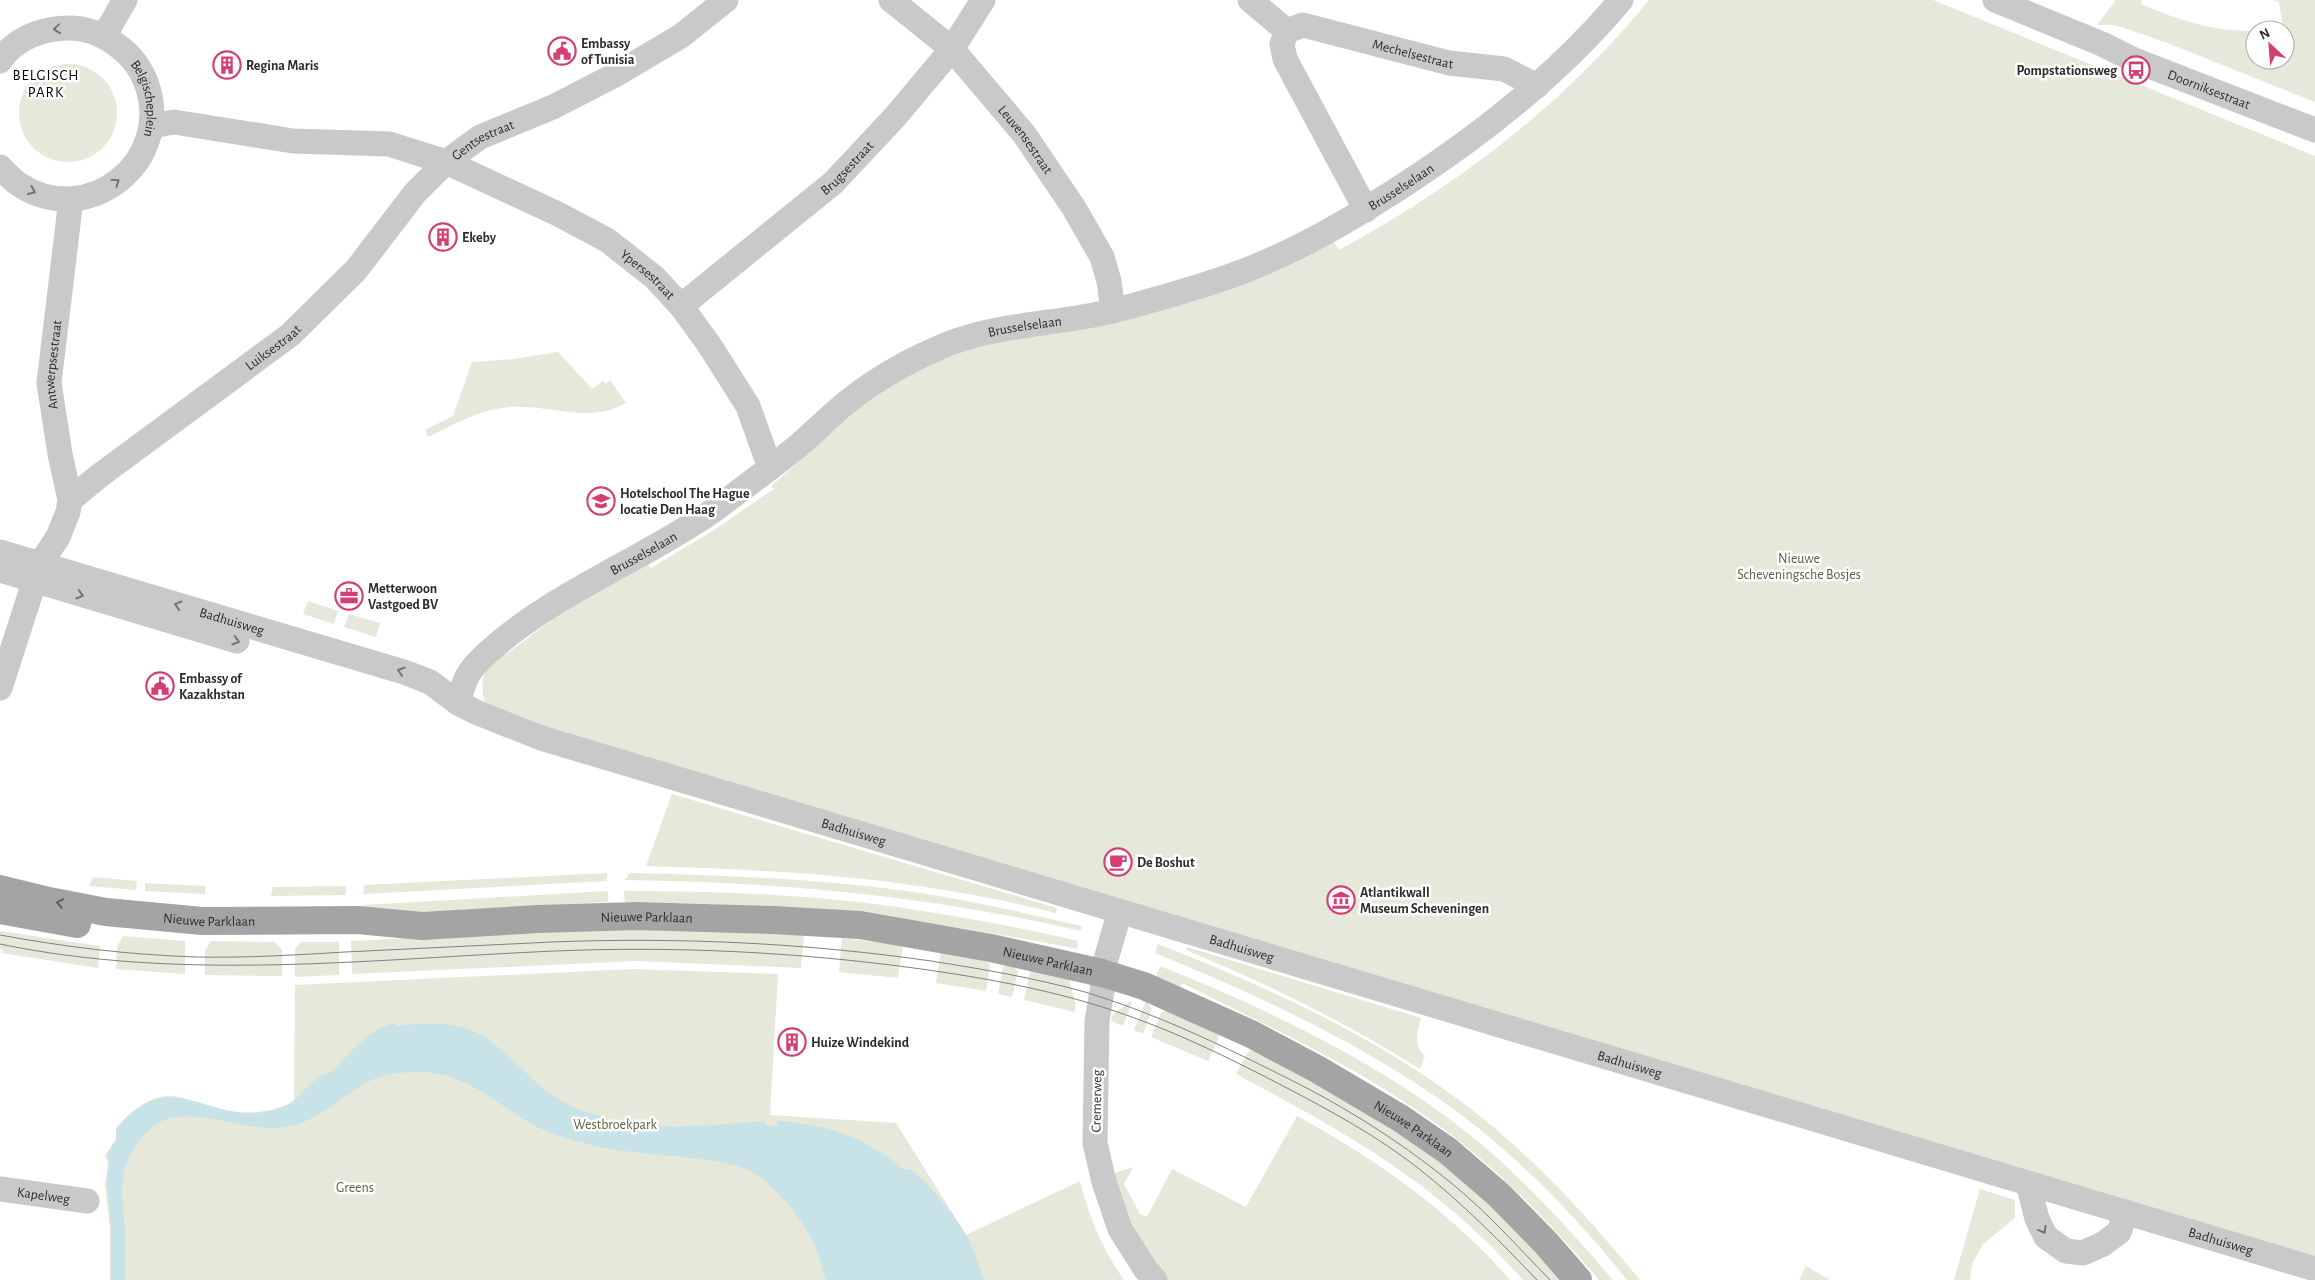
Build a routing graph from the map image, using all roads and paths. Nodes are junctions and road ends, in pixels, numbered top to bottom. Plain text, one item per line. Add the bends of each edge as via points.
1 (125, 0) edge
2 (726, 0) edge
3 (891, 0) edge
4 (983, 0) edge
5 (1250, 0) edge
6 (1621, 0) edge
7 (1995, 0) edge
8 (1287, 31) junction
9 (104, 36) junction
10 (952, 49) junction
11 (2, 55) edge
12 (1537, 86) junction
13 (152, 126) junction
14 (2315, 130) edge
15 (446, 162) junction
16 (0, 167) edge
17 (71, 199) junction
18 (1366, 210) junction
19 (681, 306) junction
20 (1113, 311) junction
21 (770, 468) junction
22 (70, 500) junction
23 (0, 552) edge
24 (0, 570) edge
25 (37, 572) junction
26 (0, 688) edge
27 (458, 703) junction
28 (0, 888) edge
29 (0, 910) edge
30 (1120, 911) junction
31 (422, 926) junction
32 (1102, 973) junction
33 (2028, 1183) junction
34 (0, 1189) edge
35 (87, 1201) dead end
36 (2126, 1212) junction
37 (2315, 1269) edge
38 (1155, 1280) edge
39 (1578, 1280) edge

1 - 9 street
2 - 15 street, Gentsestraat via 681,36 616,75 552,107 480,137
3 - 10 street, Leuvensestraat
4 - 10 street, Brugsestraat
5 - 8 street
6 - 12 street, Brusselselaan
7 - 14 street, Doorniksestraat via 2134,60
8 - 12 street, Mechelsestraat via 1303,25 1449,63 1504,68
8 - 18 street via 1282,44 1285,59
9 -> 11 street, Belgischeplein via 79,28 54,28 30,35
9 - 13 street, Belgischeplein via 128,52 142,71 152,101
10 - 19 street, Brugsestraat via 833,183
10 - 20 street, Leuvensestraat via 1024,134 1074,208 1102,257
12 - 18 street, Brusselselaan via 1484,131
13 - 15 street, Gentsestraat via 174,122 293,141 389,144
17 -> 13 street, Belgischeplein via 100,192 130,171 145,150
15 - 19 street, Ypersestraat via 607,240 654,277
15 - 22 street, Luiksestraat via 415,192 356,270 290,335
16 -> 17 street, Belgischeplein via 20,185 45,196
17 - 22 street, Antwerpsestraat via 49,383
18 - 20 street, Brusselselaan via 1322,235 1244,271
19 - 21 street, Ypersestraat via 748,406
20 - 21 street, Brusselselaan via 997,328 934,349 868,387
21 - 27 street, Brusselselaan via 711,512 646,552 572,591 531,619 466,674
22 - 25 street, Antwerpsestraat via 58,537
23 - 25 street, Badhuisweg
24 - 25 street, Badhuisweg
25 - 26 street, Antwerpsestraat
25 - 27 street, Badhuisweg via 401,689
27 - 30 street, Badhuisweg via 541,738
31 -> 28 main road, Nieuwe Parklaan via 357,920 251,922 152,918 50,901
29 - 31 main road, Nieuwe Parklaan via 112,929 208,936 347,936
30 - 32 street, Cremerweg
30 - 33 street, Badhuisweg
31 - 32 main road, Nieuwe Parklaan via 637,916 830,923 991,948
32 - 38 street, Cremerweg via 1097,1021 1096,1143 1104,1182 1120,1229
32 - 39 main road, Nieuwe Parklaan via 1144,986 1250,1034 1318,1069 1400,1118 1448,1151 1499,1195
33 - 36 street, Badhuisweg
33 -> 36 street via 2037,1219 2046,1237 2066,1251 2083,1253 2103,1244 2119,1232
34 - 35 street, Kapelweg
36 - 37 street, Badhuisweg

